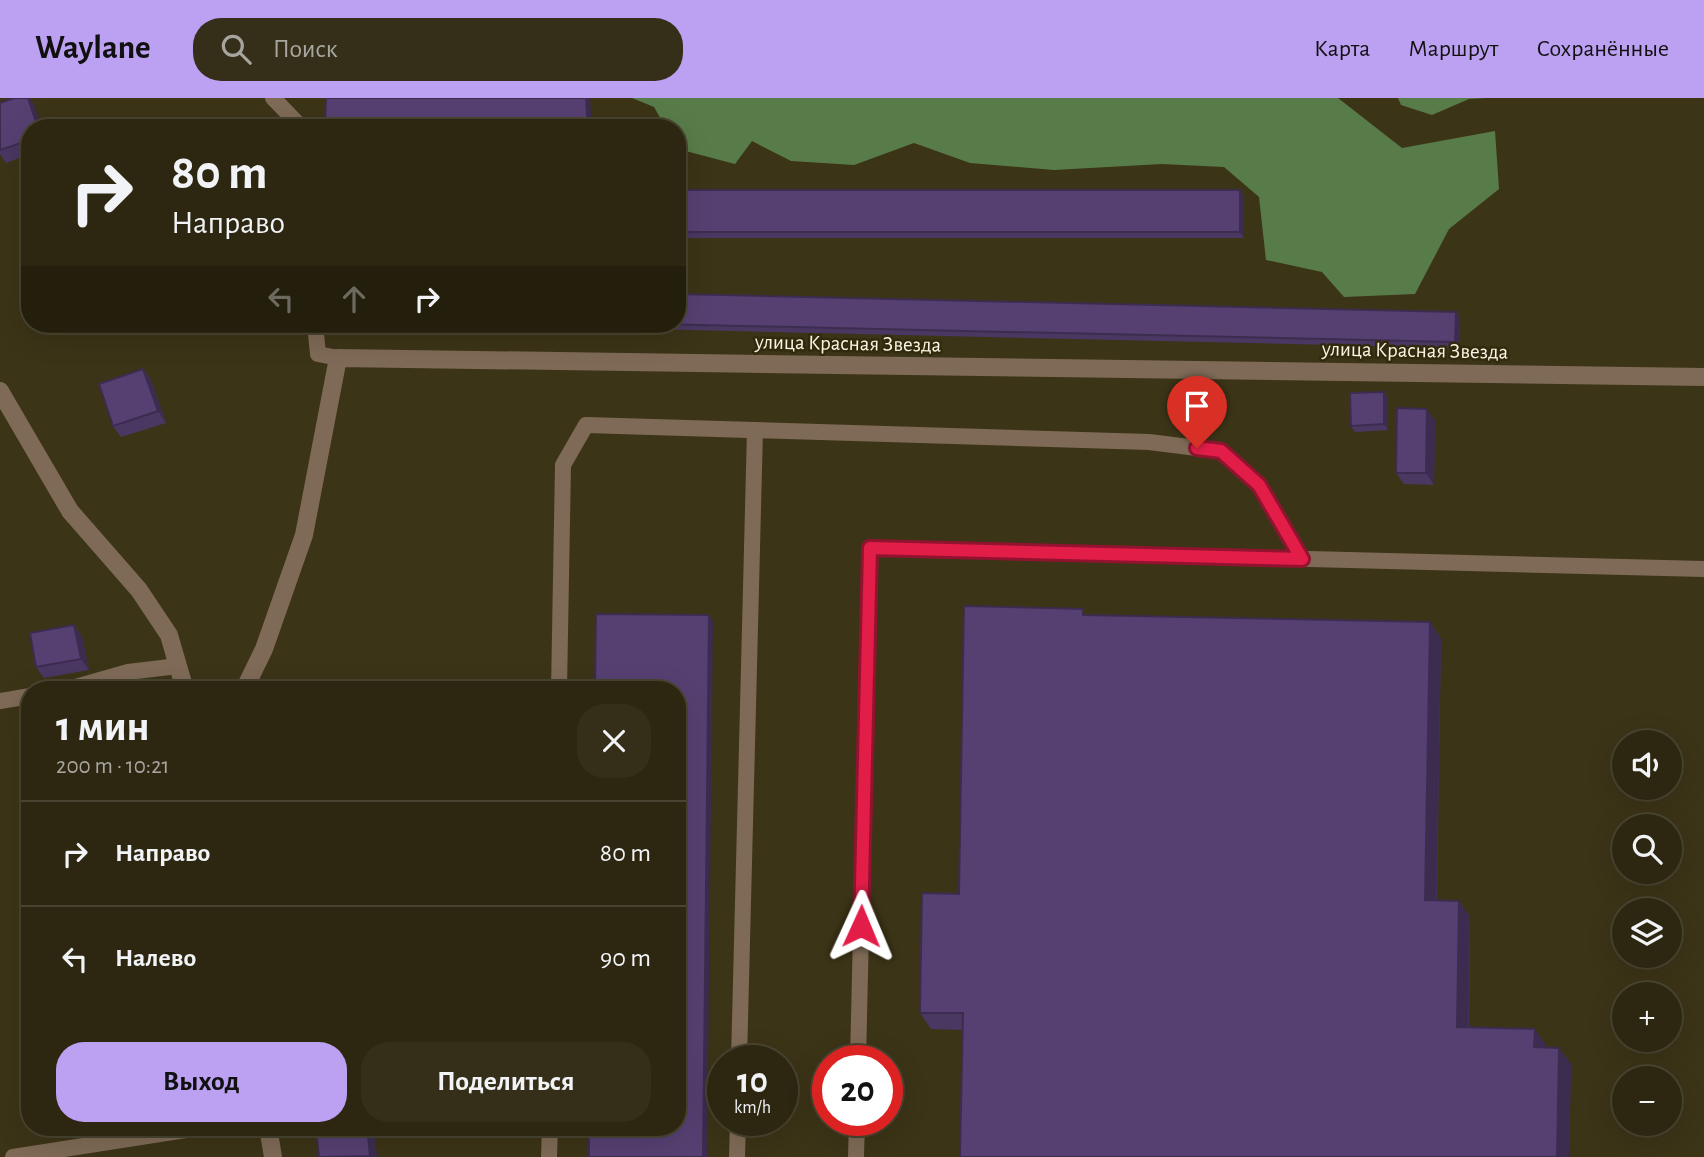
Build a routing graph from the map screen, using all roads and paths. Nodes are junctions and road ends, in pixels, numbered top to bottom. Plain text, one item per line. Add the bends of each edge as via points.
1 (273, 98) edge
2 (293, 119) edge
3 (316, 333) edge
4 (338, 358) junction
5 (1704, 377) edge
6 (0, 391) edge
7 (755, 430) junction
8 (1302, 559) junction
9 (1704, 569) edge
10 (178, 666) junction
11 (96, 681) edge
12 (182, 681) edge
13 (248, 681) edge
14 (559, 681) edge
15 (21, 698) edge
16 (0, 701) edge
17 (739, 1045) edge
18 (858, 1045) edge
19 (147, 1136) edge
20 (270, 1136) edge
21 (550, 1136) edge
22 (738, 1136) edge
23 (856, 1136) edge
24 (13, 1157) edge
25 (273, 1157) edge
26 (549, 1157) edge
27 (737, 1157) edge
28 (856, 1157) edge

1 - 2 lane
3 - 4 lane via 318,355
4 - 5 street, улица Красная Звезда
4 - 13 street via 304,535
6 - 10 street via 70,511 139,590 169,635
7 - 8 lane via 1149,442 1221,451 1259,485
7 - 14 lane via 586,425 563,465
7 - 17 lane
8 - 9 lane
8 - 18 lane via 870,548
10 - 11 lane
10 - 12 street
15 - 16 lane
19 - 24 lane
20 - 25 street
21 - 26 lane
22 - 27 lane
23 - 28 lane

